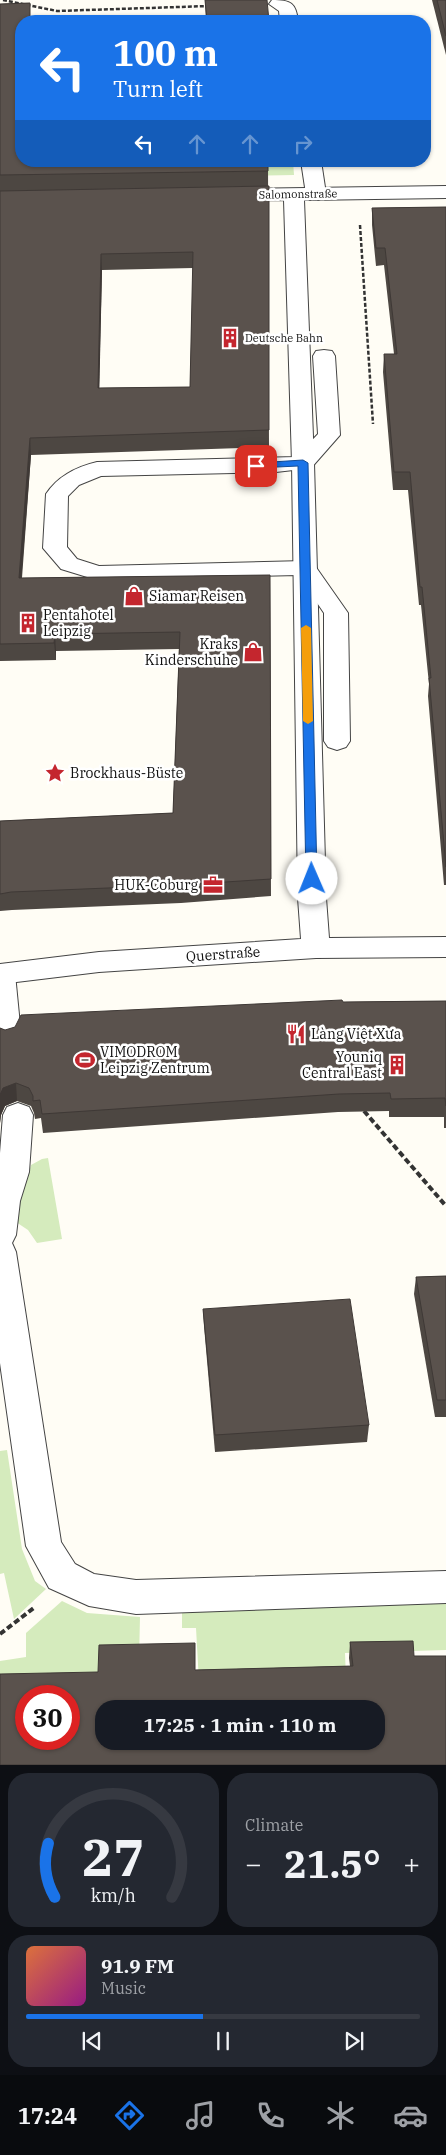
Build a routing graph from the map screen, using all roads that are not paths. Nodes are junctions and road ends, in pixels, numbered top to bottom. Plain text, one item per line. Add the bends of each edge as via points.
1 (278, 4) dead end
2 (288, 15) edge
3 (310, 167) edge
4 (446, 192) edge
5 (305, 194) junction
6 (215, 196) edge
7 (324, 356) dead end
8 (303, 463) junction
9 (305, 568) junction
10 (337, 741) dead end
11 (446, 947) edge
12 (316, 948) junction
13 (1, 974) edge
14 (6, 1035) edge
15 (18, 1116) dead end
16 (0, 1235) edge
17 (0, 1252) edge
18 (446, 1587) edge

1 - 2 street via 287,8
3 - 5 street
4 - 5 street, Salomonstraße
5 - 6 street, Salomonstraße
5 - 8 street
7 - 8 street via 328,435
8 - 9 street
8 - 9 street via 97,469 71,480 57,494 54,548 69,564 97,573
9 - 10 street via 336,613
9 - 12 street via 312,903
11 - 12 street, Querstraße
12 - 13 street, Querstraße via 99,962
13 - 14 street
15 - 16 street via 14,1172 4,1201
17 - 18 street via 44,1546 62,1576 89,1590 136,1597

